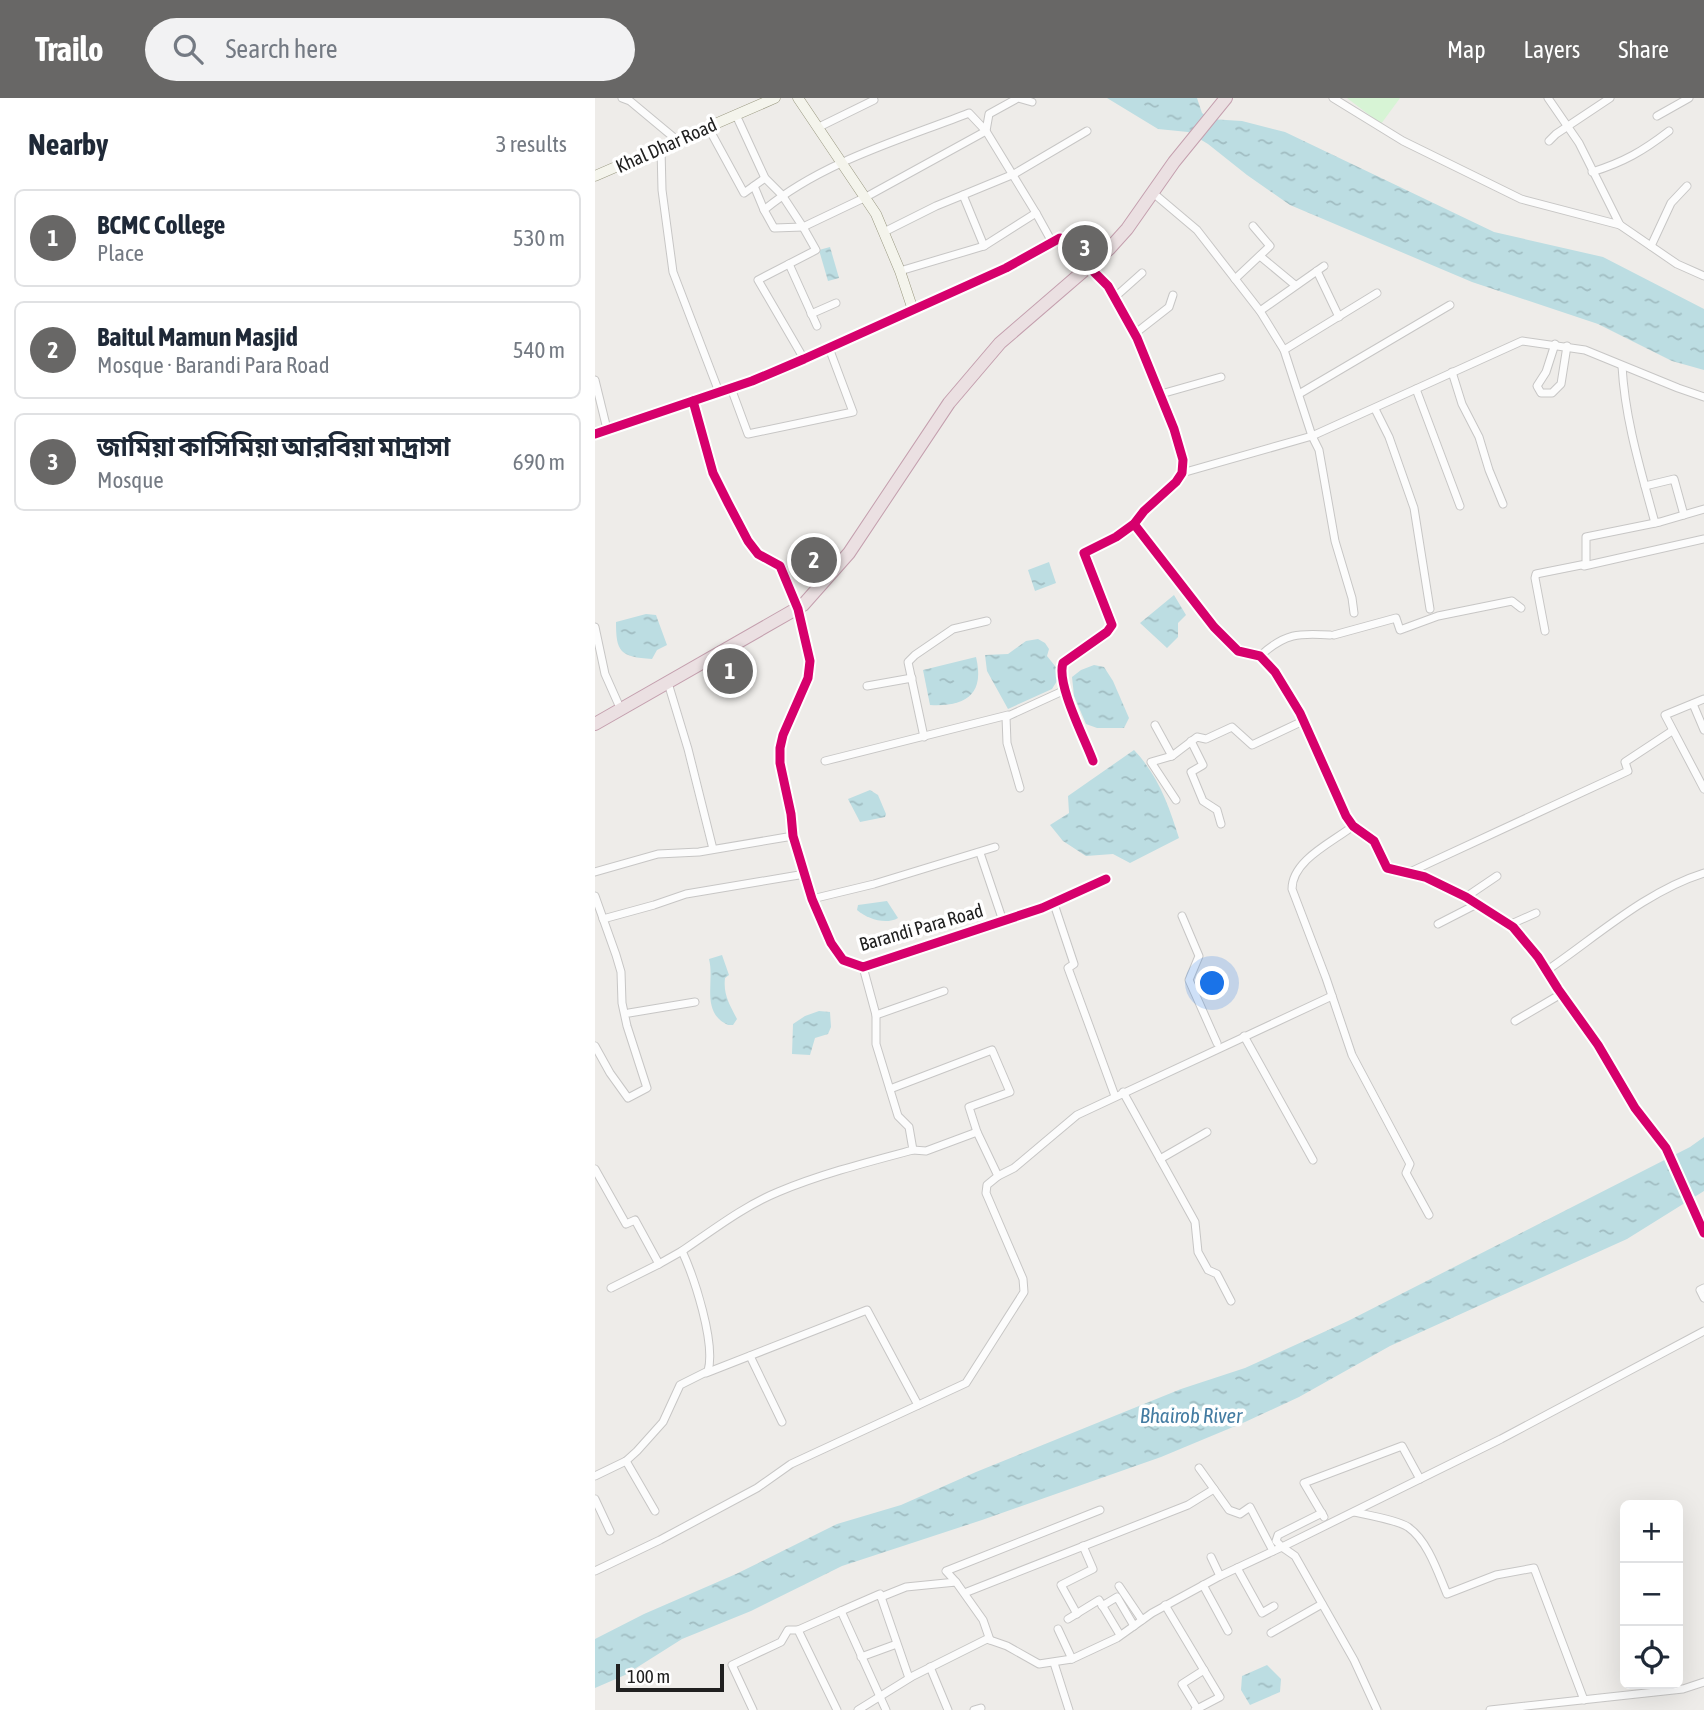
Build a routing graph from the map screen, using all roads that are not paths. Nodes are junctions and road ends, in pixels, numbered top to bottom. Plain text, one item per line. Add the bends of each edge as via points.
1 (775, 98) edge
2 (798, 98) edge
3 (1333, 98) edge
4 (1548, 98) edge
5 (1610, 98) edge
6 (1689, 98) edge
7 (629, 99) edge
8 (874, 100) dead end
9 (1224, 100) edge
10 (1031, 102) dead end
11 (736, 115) junction
12 (1657, 116) dead end
13 (708, 127) junction
14 (818, 127) junction
15 (1568, 127) junction
16 (986, 131) junction
17 (1087, 131) dead end
18 (1669, 131) dead end
19 (678, 141) junction
20 (1549, 141) dead end
21 (661, 148) junction
22 (842, 162) junction
23 (1592, 172) junction
24 (1014, 174) junction
25 (595, 176) edge
26 (765, 178) junction
27 (754, 186) junction
28 (1687, 186) dead end
29 (1152, 192) junction
30 (782, 195) junction
31 (963, 195) junction
32 (866, 197) junction
33 (764, 210) junction
34 (1036, 213) junction
35 (1620, 225) junction
36 (1253, 226) dead end
37 (803, 227) junction
38 (884, 232) junction
39 (1052, 242) junction
40 (984, 246) junction
41 (1651, 246) junction
42 (1260, 256) junction
43 (789, 264) junction
44 (1087, 266) junction
45 (900, 271) junction
46 (1142, 273) dead end
47 (1704, 275) edge
48 (1235, 279) junction
49 (1295, 285) junction
50 (1377, 293) dead end
51 (1173, 295) dead end
52 (1114, 298) junction
53 (836, 303) dead end
54 (1450, 305) dead end
55 (913, 310) junction
56 (1260, 311) junction
57 (811, 314) junction
58 (1339, 317) junction
59 (817, 326) dead end
60 (1137, 332) dead end
61 (1555, 344) junction
62 (1567, 346) junction
63 (829, 348) junction
64 (1284, 350) junction
65 (804, 359) junction
66 (1622, 366) junction
67 (1452, 372) junction
68 (1221, 377) dead end
69 (595, 380) edge
70 (731, 388) junction
71 (1416, 389) junction
72 (719, 392) junction
73 (1161, 394) junction
74 (1299, 394) junction
75 (1704, 397) edge
76 (693, 401) junction
77 (1375, 409) junction
78 (607, 429) junction
79 (595, 434) edge
80 (1312, 436) junction
81 (1182, 473) junction
82 (1645, 486) junction
83 (1503, 504) dead end
84 (1460, 506) dead end
85 (1704, 509) edge
86 (1684, 515) junction
87 (1655, 523) junction
88 (1135, 524) junction
89 (1704, 539) edge
90 (1583, 566) junction
91 (1521, 608) dead end
92 (798, 609) junction
93 (1430, 609) dead end
94 (1354, 613) dead end
95 (987, 621) dead end
96 (595, 626) edge
97 (1545, 631) dead end
98 (1260, 656) junction
99 (912, 678) junction
100 (668, 683) junction
101 (867, 686) dead end
102 (1065, 690) junction
103 (1704, 699) edge
104 (1693, 704) junction
105 (621, 710) junction
106 (1008, 715) junction
107 (1303, 721) junction
108 (595, 724) edge
109 (1155, 725) dead end
110 (1704, 730) edge
111 (1672, 731) junction
112 (924, 737) junction
113 (1191, 741) junction
114 (1172, 756) junction
115 (825, 761) dead end
116 (1093, 761) dead end
117 (1020, 788) dead end
118 (1704, 789) edge
119 (1175, 800) dead end
120 (1221, 824) dead end
121 (1353, 826) junction
122 (793, 836) junction
123 (995, 847) dead end
124 (713, 849) junction
125 (980, 853) junction
126 (1410, 872) junction
127 (596, 873) edge
128 (1704, 873) edge
129 (804, 874) junction
130 (1497, 876) dead end
131 (1106, 879) dead end
132 (595, 896) edge
133 (1466, 897) junction
134 (812, 899) junction
135 (1053, 901) junction
136 (1477, 904) junction
137 (1536, 913) dead end
138 (1182, 916) dead end
139 (603, 919) junction
140 (1003, 921) junction
141 (1439, 925) dead end
142 (1509, 925) junction
143 (863, 967) junction
144 (1546, 971) junction
145 (944, 991) dead end
146 (1332, 996) junction
147 (1556, 997) dead end
148 (695, 1002) dead end
149 (629, 1013) dead end
150 (876, 1015) junction
151 (1515, 1021) dead end
152 (1244, 1036) junction
153 (1217, 1043) dead end
154 (595, 1046) edge
155 (890, 1089) junction
156 (1123, 1092) junction
157 (1115, 1096) junction
158 (977, 1132) junction
159 (1207, 1132) dead end
160 (913, 1150) junction
161 (1160, 1159) junction
162 (1313, 1160) dead end
163 (595, 1169) edge
164 (998, 1176) junction
165 (1429, 1215) dead end
166 (1701, 1215) edge
167 (1704, 1233) edge
168 (682, 1251) junction
169 (659, 1264) junction
170 (611, 1288) dead end
171 (1704, 1288) edge
172 (1704, 1298) edge
173 (1231, 1301) dead end
174 (1704, 1331) edge
175 (750, 1356) junction
176 (702, 1375) junction
177 (918, 1405) junction
178 (782, 1422) dead end
179 (626, 1461) junction
180 (1199, 1468) dead end
181 (595, 1476) edge
182 (1420, 1479) junction
183 (1215, 1489) junction
184 (595, 1499) edge
185 (1100, 1510) dead end
186 (655, 1511) dead end
187 (1354, 1511) junction
188 (1322, 1513) junction
189 (1328, 1524) junction
190 (610, 1531) dead end
191 (1083, 1546) junction
192 (1282, 1546) junction
193 (1273, 1551) junction
194 (1211, 1557) dead end
195 (1237, 1568) junction
196 (595, 1571) edge
197 (1220, 1576) junction
198 (956, 1583) junction
199 (1203, 1585) junction
200 (1119, 1586) dead end
201 (967, 1592) dead end
202 (881, 1597) junction
203 (1322, 1604) junction
204 (1165, 1605) junction
205 (1102, 1606) junction
206 (1274, 1606) dead end
207 (841, 1611) junction
208 (1077, 1614) junction
209 (1068, 1619) dead end
210 (1142, 1620) junction
211 (1134, 1626) junction
212 (1058, 1629) dead end
213 (798, 1630) junction
214 (1228, 1631) dead end
215 (1271, 1633) dead end
216 (1120, 1635) junction
217 (991, 1640) junction
218 (894, 1645) dead end
219 (861, 1657) junction
220 (1072, 1659) junction
221 (1054, 1663) junction
222 (930, 1667) junction
223 (1204, 1670) junction
224 (909, 1678) junction
225 (1704, 1682) edge
226 (879, 1697) junction
227 (1584, 1700) junction
228 (1567, 1706) edge
229 (1197, 1709) edge
230 (753, 1710) edge
231 (837, 1710) edge
232 (857, 1710) edge
233 (886, 1710) edge
234 (948, 1710) edge
235 (1069, 1710) edge
236 (1377, 1710) edge
237 (1490, 1710) edge

1 - 11 street, Khal Dhar Road
2 - 14 street
3 - 35 street via 1403,141 1521,199
4 - 15 street
5 - 15 street
6 - 12 street
7 - 19 street
8 - 14 street
9 - 29 highway
10 - 16 street via 1018,98 989,114
11 - 13 street, Khal Dhar Road
11 - 26 street
13 - 19 street, Khal Dhar Road
13 - 27 street via 744,193
14 - 22 street
15 - 20 street
15 - 23 street
16 - 22 street via 969,113
16 - 24 street
16 - 32 street
17 - 24 street
18 - 23 street via 1621,163
19 - 21 street, Khal Dhar Road
21 - 25 street, Khal Dhar Road
21 - 72 street via 673,272
22 - 30 street
22 - 32 street
23 - 35 street
24 - 31 street
24 - 34 street
26 - 27 street
26 - 30 street
27 - 33 street
28 - 41 street via 1671,203
29 - 44 highway via 1127,229
29 - 48 street via 1197,230
30 - 33 street
30 - 37 street
31 - 38 street
31 - 40 street
32 - 37 street
32 - 38 street
33 - 37 street via 775,228
34 - 39 street
34 - 40 street
35 - 41 street
36 - 42 street via 1271,246
37 - 43 street via 816,250
38 - 45 street
39 - 44 street via 1060,238
39 - 55 street
40 - 45 street
41 - 47 street
42 - 48 street
42 - 49 street
43 - 57 street
43 - 65 street via 758,280
44 - 52 street
44 - 92 highway via 1000,343 949,403 849,553
45 - 55 street
46 - 52 street
48 - 56 street
49 - 56 street
49 - 58 street via 1321,269
50 - 58 street
51 - 60 street via 1169,307
52 - 73 street
53 - 57 street
54 - 74 street
55 - 63 street
56 - 64 street
57 - 59 street
58 - 64 street
61 - 62 street
61 - 62 street via 1537,386 1541,393 1552,393 1561,384
61 - 67 street via 1522,341
62 - 66 street
63 - 65 street
63 - 70 street via 853,412 748,434
64 - 74 street
65 - 70 street
66 - 75 street
66 - 82 street via 1629,427
67 - 71 street
67 - 83 street
68 - 73 street
69 - 78 street
70 - 72 street
71 - 77 street
71 - 84 street
72 - 76 street
73 - 81 street via 1183,460
74 - 80 street
76 - 78 street
76 - 92 street, Barandi Para Road via 713,472 728,503 758,554 780,566
77 - 80 street
77 - 93 street via 1414,508
78 - 79 street
80 - 81 street
80 - 94 street via 1319,450
81 - 88 street
82 - 86 street via 1674,480
82 - 87 street
85 - 86 street
86 - 87 street
87 - 90 street via 1586,537 1587,562
88 - 98 street via 1215,627 1238,651
88 - 102 street via 1084,552 1112,625 1062,665
89 - 90 street
90 - 97 street via 1535,575
91 - 98 street via 1512,601 1438,615 1400,630 1396,618 1332,635 1298,633
92 - 100 highway
92 - 122 street, Barandi Para Road via 810,661 808,678 780,748
95 - 99 street via 953,629 915,655 908,662
96 - 105 street via 605,674
98 - 107 street via 1275,672
99 - 101 street
99 - 112 street
100 - 105 highway
100 - 124 street
102 - 106 street
102 - 116 street
103 - 104 street
104 - 110 street
104 - 111 street via 1665,715
105 - 108 highway
106 - 112 street
106 - 117 street via 1007,743
107 - 113 street via 1252,745 1231,727
107 - 121 street
109 - 114 street
111 - 118 street
111 - 126 street via 1625,762 1629,771
112 - 115 street
113 - 114 street
113 - 120 street via 1203,765 1191,772 1203,801 1217,810
114 - 119 street via 1151,762
121 - 126 street via 1374,841 1389,869
121 - 146 street via 1303,862 1292,884
122 - 124 street
122 - 129 street, Barandi Para Road
123 - 125 street
124 - 127 street via 658,854
125 - 134 street
125 - 140 street
126 - 133 street
128 - 144 street via 1643,902
129 - 134 street, Barandi Para Road
129 - 139 street via 685,894
130 - 133 street
131 - 135 street, Barandi Para Road
132 - 139 street
133 - 136 street
134 - 143 street, Barandi Para Road via 843,960
135 - 140 street, Barandi Para Road
135 - 157 street via 1074,964 1068,968
136 - 141 street
136 - 142 street
137 - 142 street
138 - 153 street via 1199,956 1189,980
139 - 154 street via 621,972 627,1026 647,1089 628,1098
140 - 143 street, Barandi Para Road
142 - 144 street
143 - 150 street
144 - 166 street via 1666,1148 1692,1207
145 - 150 street
146 - 152 street
146 - 165 street via 1352,1055 1410,1164 1406,1174
147 - 151 street
148 - 149 street
150 - 155 street via 876,1044
152 - 156 street
152 - 162 street
155 - 158 street via 992,1050 1010,1092 969,1107
155 - 160 street via 898,1116 909,1127
156 - 157 street
156 - 161 street
157 - 164 street via 1077,1115
158 - 160 street via 926,1151
158 - 164 street
159 - 161 street
160 - 168 street via 777,1192
161 - 173 street via 1195,1222 1202,1261 1217,1274
163 - 169 street via 625,1224 635,1220
164 - 177 street via 987,1185 986,1193 1023,1279 1024,1292 966,1383
166 - 167 street
168 - 169 street
168 - 176 street via 696,1285 708,1343 710,1364
169 - 170 street
171 - 172 street via 1700,1290
174 - 182 street
175 - 176 street
175 - 177 street via 867,1310
175 - 178 street
176 - 179 street via 680,1385 663,1422
177 - 196 street via 791,1464 660,1541
179 - 181 street
179 - 186 street
180 - 183 street
182 - 187 street
182 - 188 street via 1402,1446 1304,1483
183 - 191 street via 1188,1505
183 - 193 street via 1229,1510 1240,1514 1250,1507
184 - 190 street
185 - 198 street via 946,1571
187 - 189 street
187 - 227 street via 1407,1527 1420,1541 1447,1594 1496,1575 1534,1568
188 - 189 street
188 - 192 street via 1278,1535 1276,1541
189 - 192 street
191 - 201 street
191 - 208 street via 1093,1569 1061,1585
192 - 193 street
192 - 203 street via 1295,1556
193 - 195 street
194 - 197 street
195 - 197 street
195 - 206 street via 1262,1613
197 - 199 street
198 - 202 street via 906,1587
198 - 217 street via 983,1620
199 - 204 street
199 - 214 street
200 - 210 street
202 - 207 street
202 - 224 street
203 - 215 street
203 - 236 street
204 - 210 street
204 - 223 street
205 - 208 street via 1099,1600
205 - 211 street via 1117,1597
205 - 216 street
207 - 213 street
207 - 219 street
208 - 209 street
210 - 211 street
211 - 216 street
212 - 220 street
213 - 230 street via 788,1630 781,1642 731,1665
213 - 231 street
216 - 220 street
217 - 221 street via 1039,1664
217 - 222 street
218 - 219 street
219 - 226 street
220 - 221 street
221 - 235 street
222 - 224 street
222 - 234 street
223 - 229 street via 1182,1684
223 - 229 street via 1220,1697
224 - 226 street
225 - 227 street via 1683,1689
226 - 232 street
226 - 233 street
227 - 228 street
228 - 237 street

